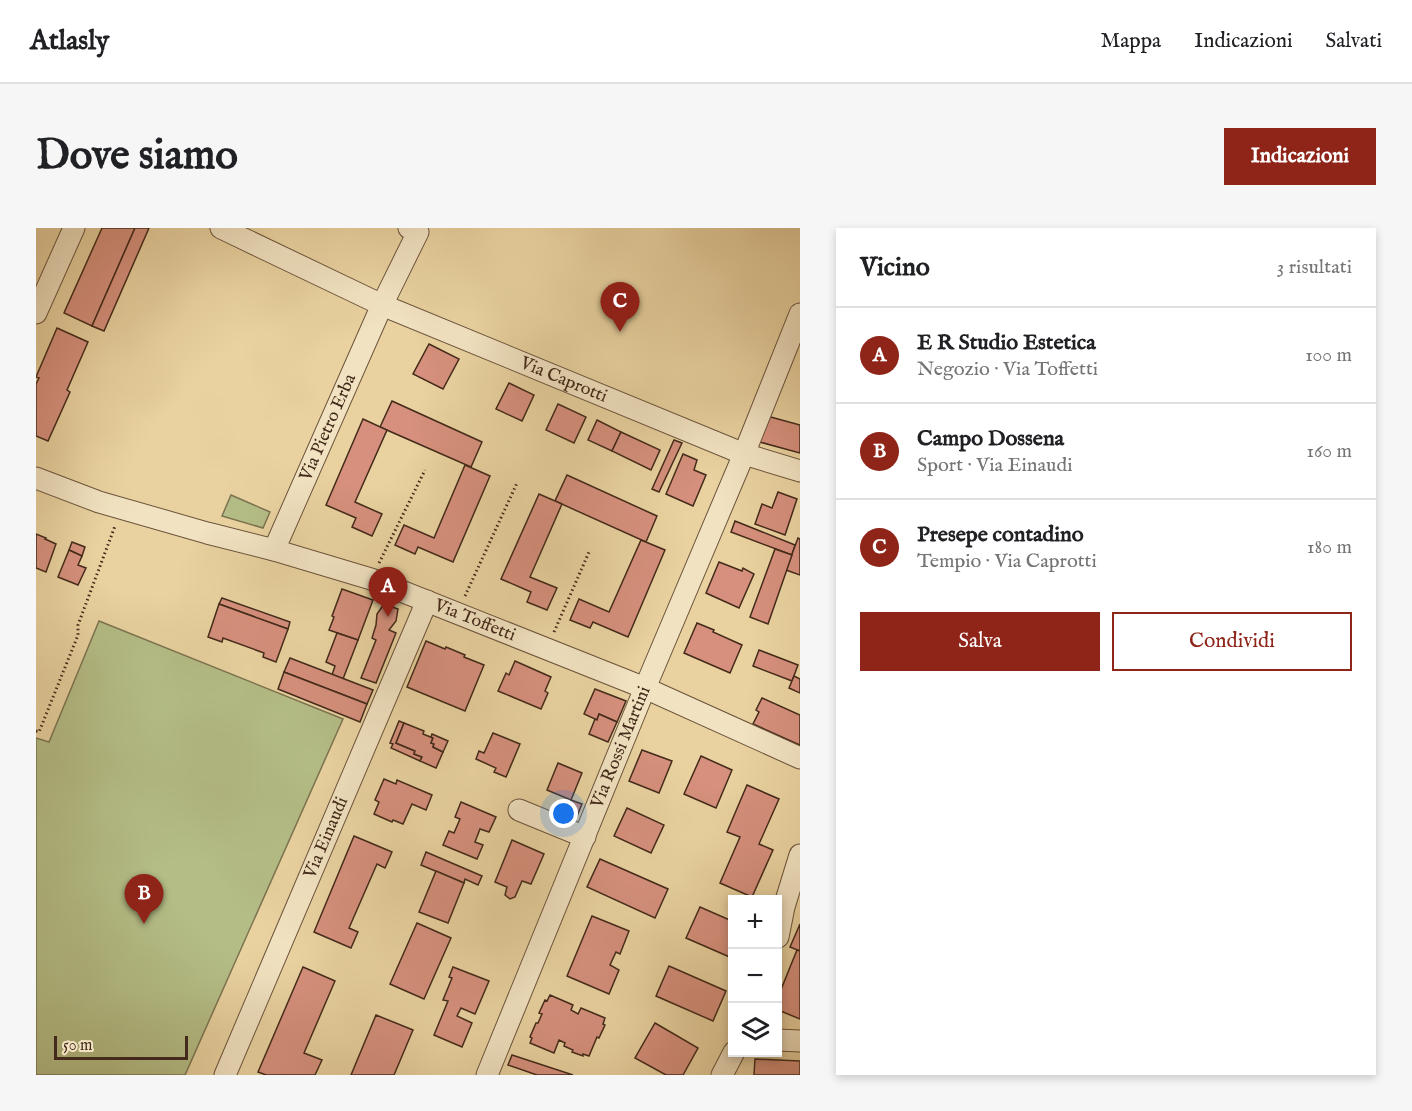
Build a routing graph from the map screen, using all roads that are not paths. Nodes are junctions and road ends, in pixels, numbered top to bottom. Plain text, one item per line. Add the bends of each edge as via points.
1 (74, 228) edge
2 (221, 228) edge
3 (409, 228) edge
4 (382, 305) junction
5 (36, 313) edge
6 (800, 315) edge
7 (744, 454) junction
8 (800, 471) edge
9 (36, 478) edge
10 (274, 550) junction
11 (427, 600) junction
12 (645, 688) junction
13 (800, 758) edge
14 (519, 810) dead end
15 (585, 837) junction
16 (800, 856) edge
17 (782, 916) edge
18 (782, 1040) edge
19 (800, 1041) edge
20 (732, 1057) edge
21 (225, 1075) edge
22 (487, 1075) edge
23 (722, 1075) edge

1 - 5 street
2 - 4 street
3 - 4 street, Via Pietro Erba via 418,232
4 - 7 street, Via Caprotti
4 - 10 street, Via Pietro Erba
6 - 7 street, Via Rossi Martini
7 - 8 street
7 - 12 street, Via Rossi Martini
9 - 10 street, Via Toffetti via 99,501
10 - 11 street, Via Toffetti
11 - 12 street, Via Toffetti
11 - 21 street, Via Einaudi
12 - 13 street, Via Toffetti
12 - 15 street, Via Rossi Martini
14 - 15 street
15 - 22 street, Via Rossi Martini
16 - 17 street
18 - 19 street
20 - 23 street

